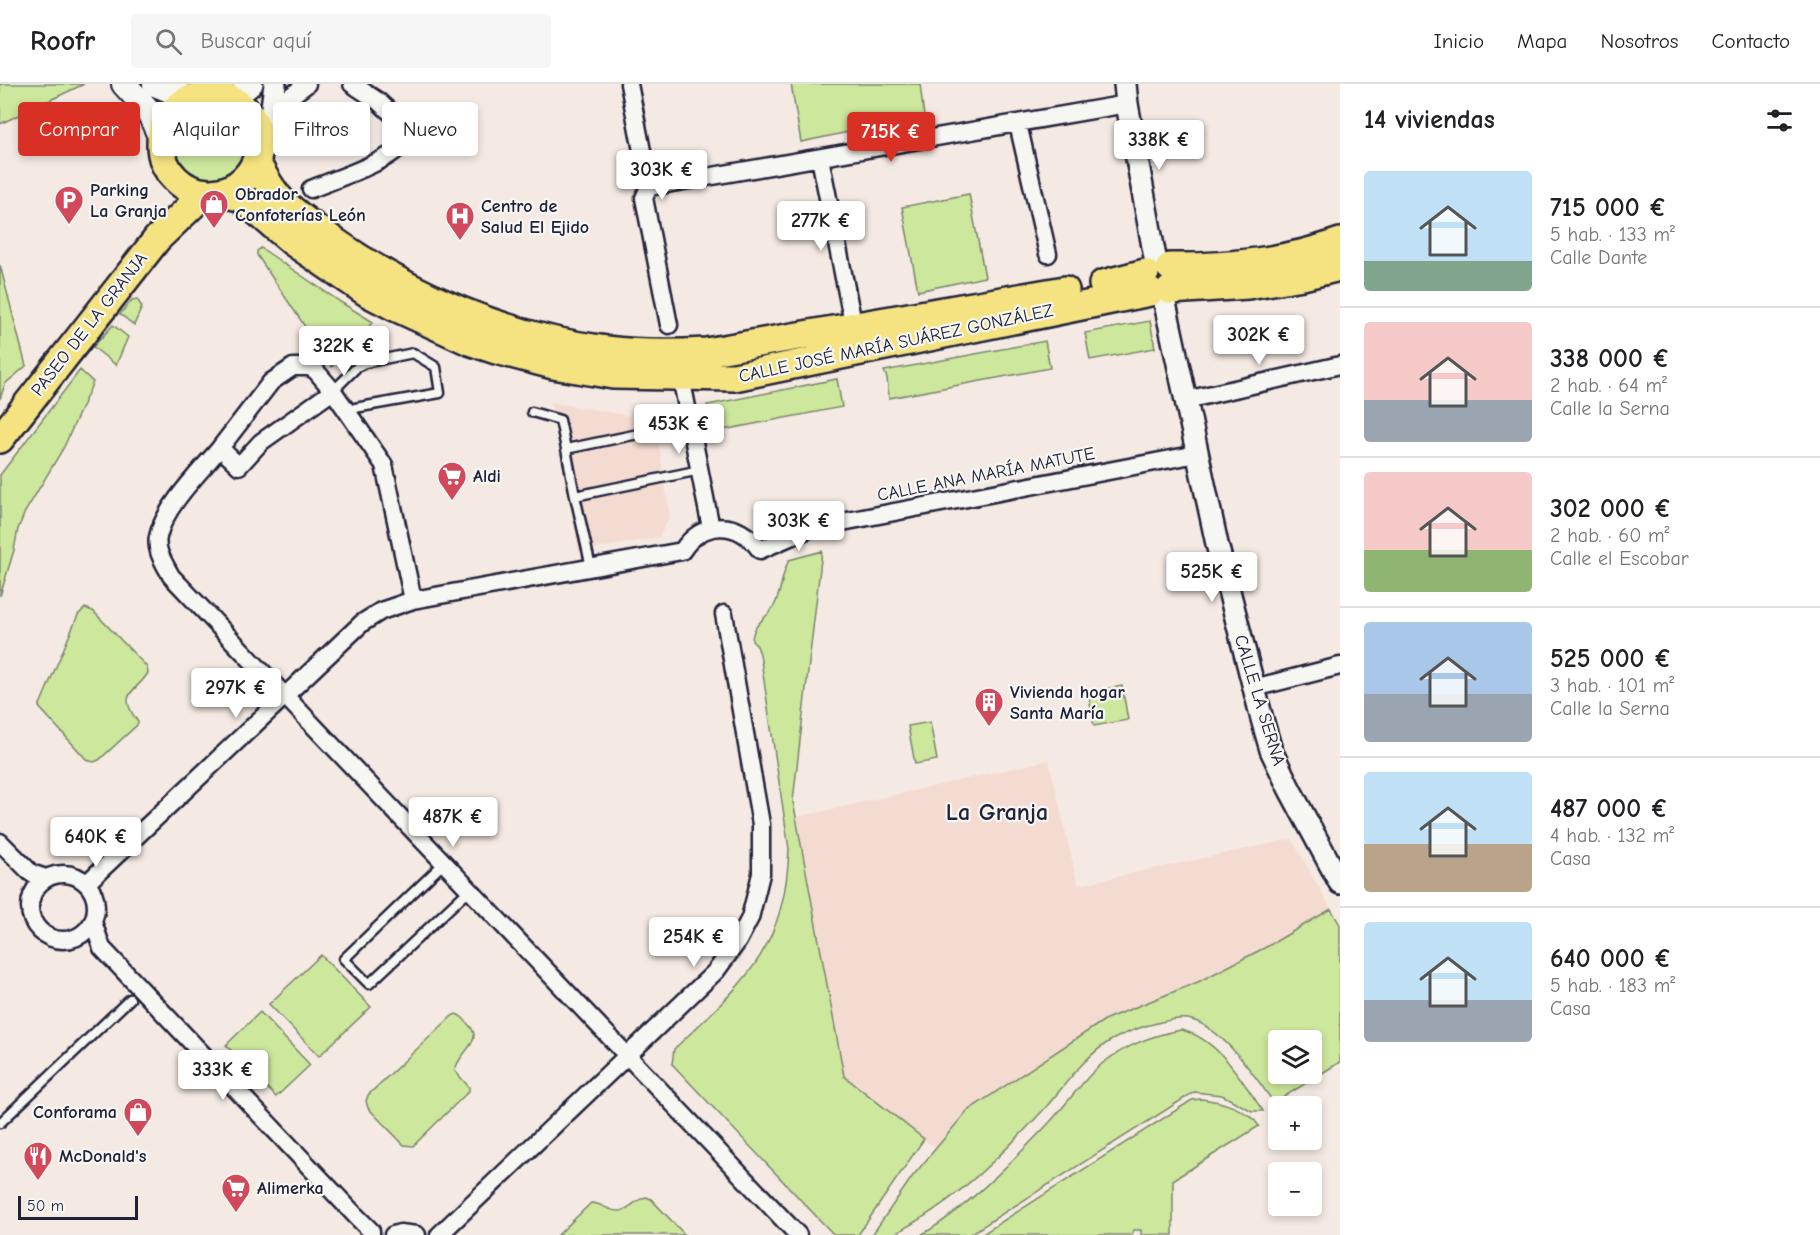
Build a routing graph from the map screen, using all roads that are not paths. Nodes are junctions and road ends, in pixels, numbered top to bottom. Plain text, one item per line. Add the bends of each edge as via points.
1 (124, 84) edge
2 (155, 84) edge
3 (252, 84) edge
4 (275, 84) edge
5 (285, 84) edge
6 (351, 84) edge
7 (629, 84) edge
8 (306, 85) edge
9 (1126, 94) edge
10 (228, 98) junction
11 (190, 99) junction
12 (186, 102) edge
13 (152, 119) edge
14 (1018, 124) junction
15 (262, 139) junction
16 (163, 156) edge
17 (820, 158) junction
18 (170, 173) junction
19 (649, 187) junction
20 (311, 189) dead end
21 (212, 193) junction
22 (157, 239) junction
23 (1340, 242) edge
24 (1048, 254) dead end
25 (1340, 267) edge
26 (1159, 280) junction
27 (669, 325) dead end
28 (856, 334) junction
29 (932, 336) junction
30 (1340, 365) edge
31 (783, 367) junction
32 (681, 377) junction
33 (333, 391) junction
34 (1186, 400) junction
35 (348, 412) junction
36 (532, 412) dead end
37 (691, 423) junction
38 (0, 439) edge
39 (220, 448) junction
40 (566, 449) junction
41 (1197, 454) junction
42 (700, 470) junction
43 (575, 496) junction
44 (711, 528) junction
45 (591, 567) junction
46 (413, 600) junction
47 (724, 614) dead end
48 (1340, 666) edge
49 (1254, 688) junction
50 (285, 696) junction
51 (0, 842) edge
52 (444, 863) junction
53 (38, 879) junction
54 (87, 883) junction
55 (1340, 883) edge
56 (469, 890) junction
57 (93, 922) junction
58 (77, 937) junction
59 (102, 948) junction
60 (130, 999) dead end
61 (626, 1056) junction
62 (0, 1123) edge
63 (376, 1234) edge
64 (393, 1235) edge
65 (417, 1235) edge
66 (439, 1235) edge
67 (798, 1235) edge

1 - 13 main road
2 - 11 main road
3 - 10 street
4 - 15 street
5 - 8 street
6 - 20 street via 378,100 403,124 404,141 397,151 378,162
7 - 19 street
8 - 15 street via 284,101
9 - 14 street
9 - 26 street, CALLE LA SERNA
10 - 11 main road via 216,95
10 - 15 main road via 249,114
11 - 12 main road
14 - 17 street
14 - 24 street
15 - 21 main road via 247,177 235,187
15 - 28 main road, CALLE JOSÉ MARÍA SUÁREZ GONZÁLEZ via 273,191 292,210 387,275 489,321 548,339 606,350 673,354
16 - 18 main road
17 - 19 street
17 - 28 street
18 - 21 main road via 191,190
18 - 22 main road, PASEO DE LA GRANJA via 167,212
19 - 27 street via 644,198
21 - 22 main road, PASEO DE LA GRANJA
21 - 32 main road, CALLE JOSÉ MARÍA SUÁREZ GONZÁLEZ via 240,197 293,242 368,293 469,341 522,358 582,370
22 - 38 main road, PASEO DE LA GRANJA
23 - 26 main road via 1300,254 1189,268
25 - 26 main road via 1248,285
26 - 28 main road, CALLE JOSÉ MARÍA SUÁREZ GONZÁLEZ via 1119,281
26 - 29 main road, CALLE JOSÉ MARÍA SUÁREZ GONZÁLEZ
26 - 34 street, CALLE LA SERNA
28 - 29 main road via 909,330
28 - 31 main road via 800,350
29 - 31 main road, CALLE JOSÉ MARÍA SUÁREZ GONZÁLEZ
30 - 34 street
31 - 32 main road, CALLE JOSÉ MARÍA SUÁREZ GONZÁLEZ via 734,377
32 - 37 street
33 - 35 street
33 - 35 lane via 365,363 413,353 436,367 440,393
33 - 39 street via 261,442 239,466
33 - 39 street via 309,367 284,371
34 - 41 street, CALLE LA SERNA
35 - 46 street via 384,465
36 - 40 lane via 560,420
37 - 40 lane
37 - 42 street
39 - 50 street via 170,509 158,538 160,557 171,576
40 - 43 lane
41 - 44 street, CALLE ANA MARÍA MATUTE via 811,528 760,550 736,530
41 - 49 street, CALLE LA SERNA
42 - 43 lane
42 - 44 street
43 - 45 lane
44 - 45 street via 698,534 682,551
45 - 46 street
46 - 50 street via 381,611 362,623
47 - 61 street via 761,824 761,874 750,918 738,942 716,971
48 - 49 street
49 - 55 street, CALLE LA SERNA via 1272,750
50 - 52 street
50 - 54 street
51 - 53 street
52 - 56 street
52 - 56 lane via 344,958 369,984
53 - 54 street via 67,873
53 - 58 street via 29,909 40,931 55,939
54 - 57 street via 96,900
56 - 61 street
57 - 58 street
57 - 59 street
58 - 59 street
59 - 63 street
60 - 62 lane
61 - 66 street
61 - 67 street
64 - 65 street

